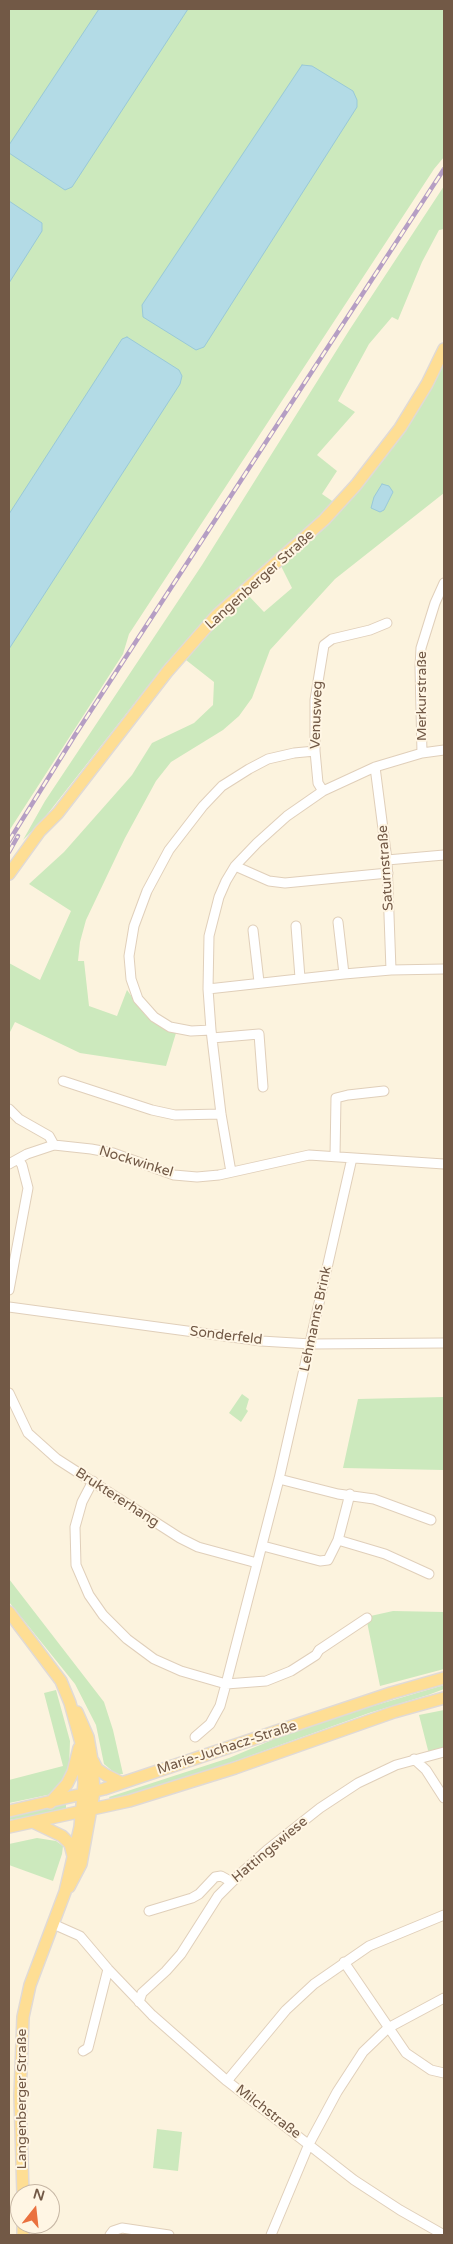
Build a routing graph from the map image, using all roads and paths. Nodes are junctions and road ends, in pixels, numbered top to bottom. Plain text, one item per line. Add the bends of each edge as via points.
1 (444, 349) edge
2 (444, 583) edge
3 (387, 623) dead end
4 (444, 750) edge
5 (315, 751) junction
6 (422, 753) junction
7 (375, 767) junction
8 (322, 791) junction
9 (444, 855) edge
10 (387, 860) junction
11 (236, 866) junction
12 (388, 873) junction
13 (9, 874) edge
14 (338, 922) dead end
15 (296, 926) dead end
16 (253, 930) dead end
17 (444, 969) edge
18 (391, 970) junction
19 (344, 974) junction
20 (300, 978) junction
21 (259, 982) junction
22 (208, 989) junction
23 (211, 1034) junction
24 (63, 1081) dead end
25 (263, 1087) dead end
26 (384, 1092) dead end
27 (9, 1109) edge
28 (221, 1114) junction
29 (54, 1145) junction
30 (335, 1156) junction
31 (352, 1158) junction
32 (18, 1159) junction
33 (9, 1164) edge
34 (444, 1164) edge
35 (231, 1172) junction
36 (9, 1290) edge
37 (9, 1307) edge
38 (444, 1343) edge
39 (311, 1344) junction
40 (9, 1393) edge
41 (279, 1479) junction
42 (93, 1481) junction
43 (350, 1494) junction
44 (431, 1520) dead end
45 (338, 1540) junction
46 (263, 1546) junction
47 (257, 1563) junction
48 (429, 1574) dead end
49 (9, 1612) edge
50 (367, 1618) dead end
51 (444, 1678) edge
52 (226, 1684) junction
53 (444, 1698) edge
54 (70, 1703) junction
55 (195, 1737) dead end
56 (80, 1744) junction
57 (444, 1752) edge
58 (414, 1759) junction
59 (92, 1760) junction
60 (122, 1783) junction
61 (89, 1793) junction
62 (444, 1798) edge
63 (50, 1803) junction
64 (87, 1810) junction
65 (9, 1811) edge
66 (35, 1823) junction
67 (9, 1827) edge
68 (73, 1856) junction
69 (232, 1882) junction
70 (65, 1892) junction
71 (149, 1911) dead end
72 (444, 1915) edge
73 (53, 1924) junction
74 (344, 1962) junction
75 (108, 1969) junction
76 (444, 1998) edge
77 (139, 2002) junction
78 (388, 2028) junction
79 (83, 2051) dead end
80 (444, 2074) edge
81 (227, 2081) junction
82 (309, 2144) junction
83 (23, 2184) edge
84 (110, 2235) edge
85 (169, 2235) edge
86 (271, 2235) edge
87 (444, 2235) edge

1 - 13 main road, Langenberger Straße via 404,423 356,485 309,535 217,615 167,672
2 - 6 street, Merkurstraße via 421,648
3 - 5 street, Venusweg via 332,639 324,645 314,700
4 - 6 street
5 - 8 street, Venusweg via 318,783
5 - 23 street via 268,759 222,786 169,850 147,891 134,926 129,956 130,979 138,999 154,1017 170,1026
6 - 7 street
7 - 8 street
7 - 10 street, Saturnstraße
8 - 11 street via 287,816
9 - 10 street
10 - 12 street, Saturnstraße
11 - 12 street via 285,883
11 - 22 street via 219,897 213,918 209,936
12 - 18 street, Saturnstraße
14 - 19 street
15 - 20 street
16 - 21 street
17 - 18 street
18 - 19 street
19 - 20 street
20 - 21 street
21 - 22 street
22 - 23 street
23 - 25 street via 259,1034
23 - 28 street
24 - 28 street via 175,1116
26 - 30 street via 336,1098
27 - 29 street via 19,1120 48,1136
28 - 35 street
29 - 32 street
29 - 35 street, Nockwinkel via 113,1153 174,1175 206,1176
30 - 31 street, Nockwinkel
30 - 35 street, Nockwinkel via 309,1155
31 - 34 street, Nockwinkel
31 - 39 street, Lehmanns Brink
32 - 33 street
32 - 36 street via 28,1188
37 - 39 street, Sonderfeld via 261,1341
38 - 39 street, Sonderfeld
39 - 41 street, Lehmanns Brink
40 - 42 street, Bruktererhang via 28,1434 57,1459
41 - 43 street
41 - 46 street, Lehmanns Brink
42 - 47 street, Bruktererhang via 198,1547
42 - 52 street via 82,1502 75,1527 76,1564 89,1595 127,1639 154,1659
43 - 44 street via 374,1499
43 - 45 street
45 - 46 street via 328,1560 320,1561
45 - 48 street via 385,1554
46 - 47 street, Lehmanns Brink
47 - 52 street, Lehmanns Brink
49 - 54 main road, Langenberger Straße via 61,1681
50 - 52 street via 278,1678
51 - 60 main road, Marie-Juchacz-Straße
52 - 55 street, Lehmanns Brink via 220,1706 210,1724
53 - 64 main road, Marie-Juchacz-Straße via 394,1712 235,1768 129,1801
54 - 56 main road, Langenberger Straße
54 - 59 main road, Langenberger Straße via 85,1728
56 - 61 main road, Langenberger Straße
56 - 63 main road via 67,1784
57 - 58 street, Hattingswiese
58 - 62 street via 426,1770
58 - 69 street, Hattingswiese via 338,1795 267,1850
59 - 60 main road via 97,1769
59 - 61 main road, Langenberger Straße
60 - 61 main road, Marie-Juchacz-Straße
61 - 63 main road, Marie-Juchacz-Straße
61 - 64 main road, Langenberger Straße
63 - 65 main road, Marie-Juchacz-Straße
64 - 66 main road, Marie-Juchacz-Straße
64 - 68 main road, Langenberger Straße
64 - 70 main road, Langenberger Straße via 80,1864
66 - 67 main road, Marie-Juchacz-Straße
66 - 68 main road via 62,1836 70,1844
68 - 70 main road, Langenberger Straße
69 - 71 street via 221,1876 215,1877 192,1898
69 - 77 street, Hattingswiese via 207,1912 174,1962 142,1993
70 - 73 main road, Langenberger Straße
72 - 74 street via 369,1946
73 - 75 street, Milchstraße via 80,1936
73 - 83 main road, Langenberger Straße via 30,1985 22,2017
74 - 78 street
74 - 81 street via 286,2010
75 - 77 street, Milchstraße
75 - 79 street via 88,2048
76 - 78 street
77 - 81 street, Milchstraße
78 - 80 street via 406,2053
78 - 82 street via 363,2052
81 - 82 street, Milchstraße
82 - 86 street
82 - 87 street, Milchstraße via 354,2180
84 - 85 street via 122,2228

